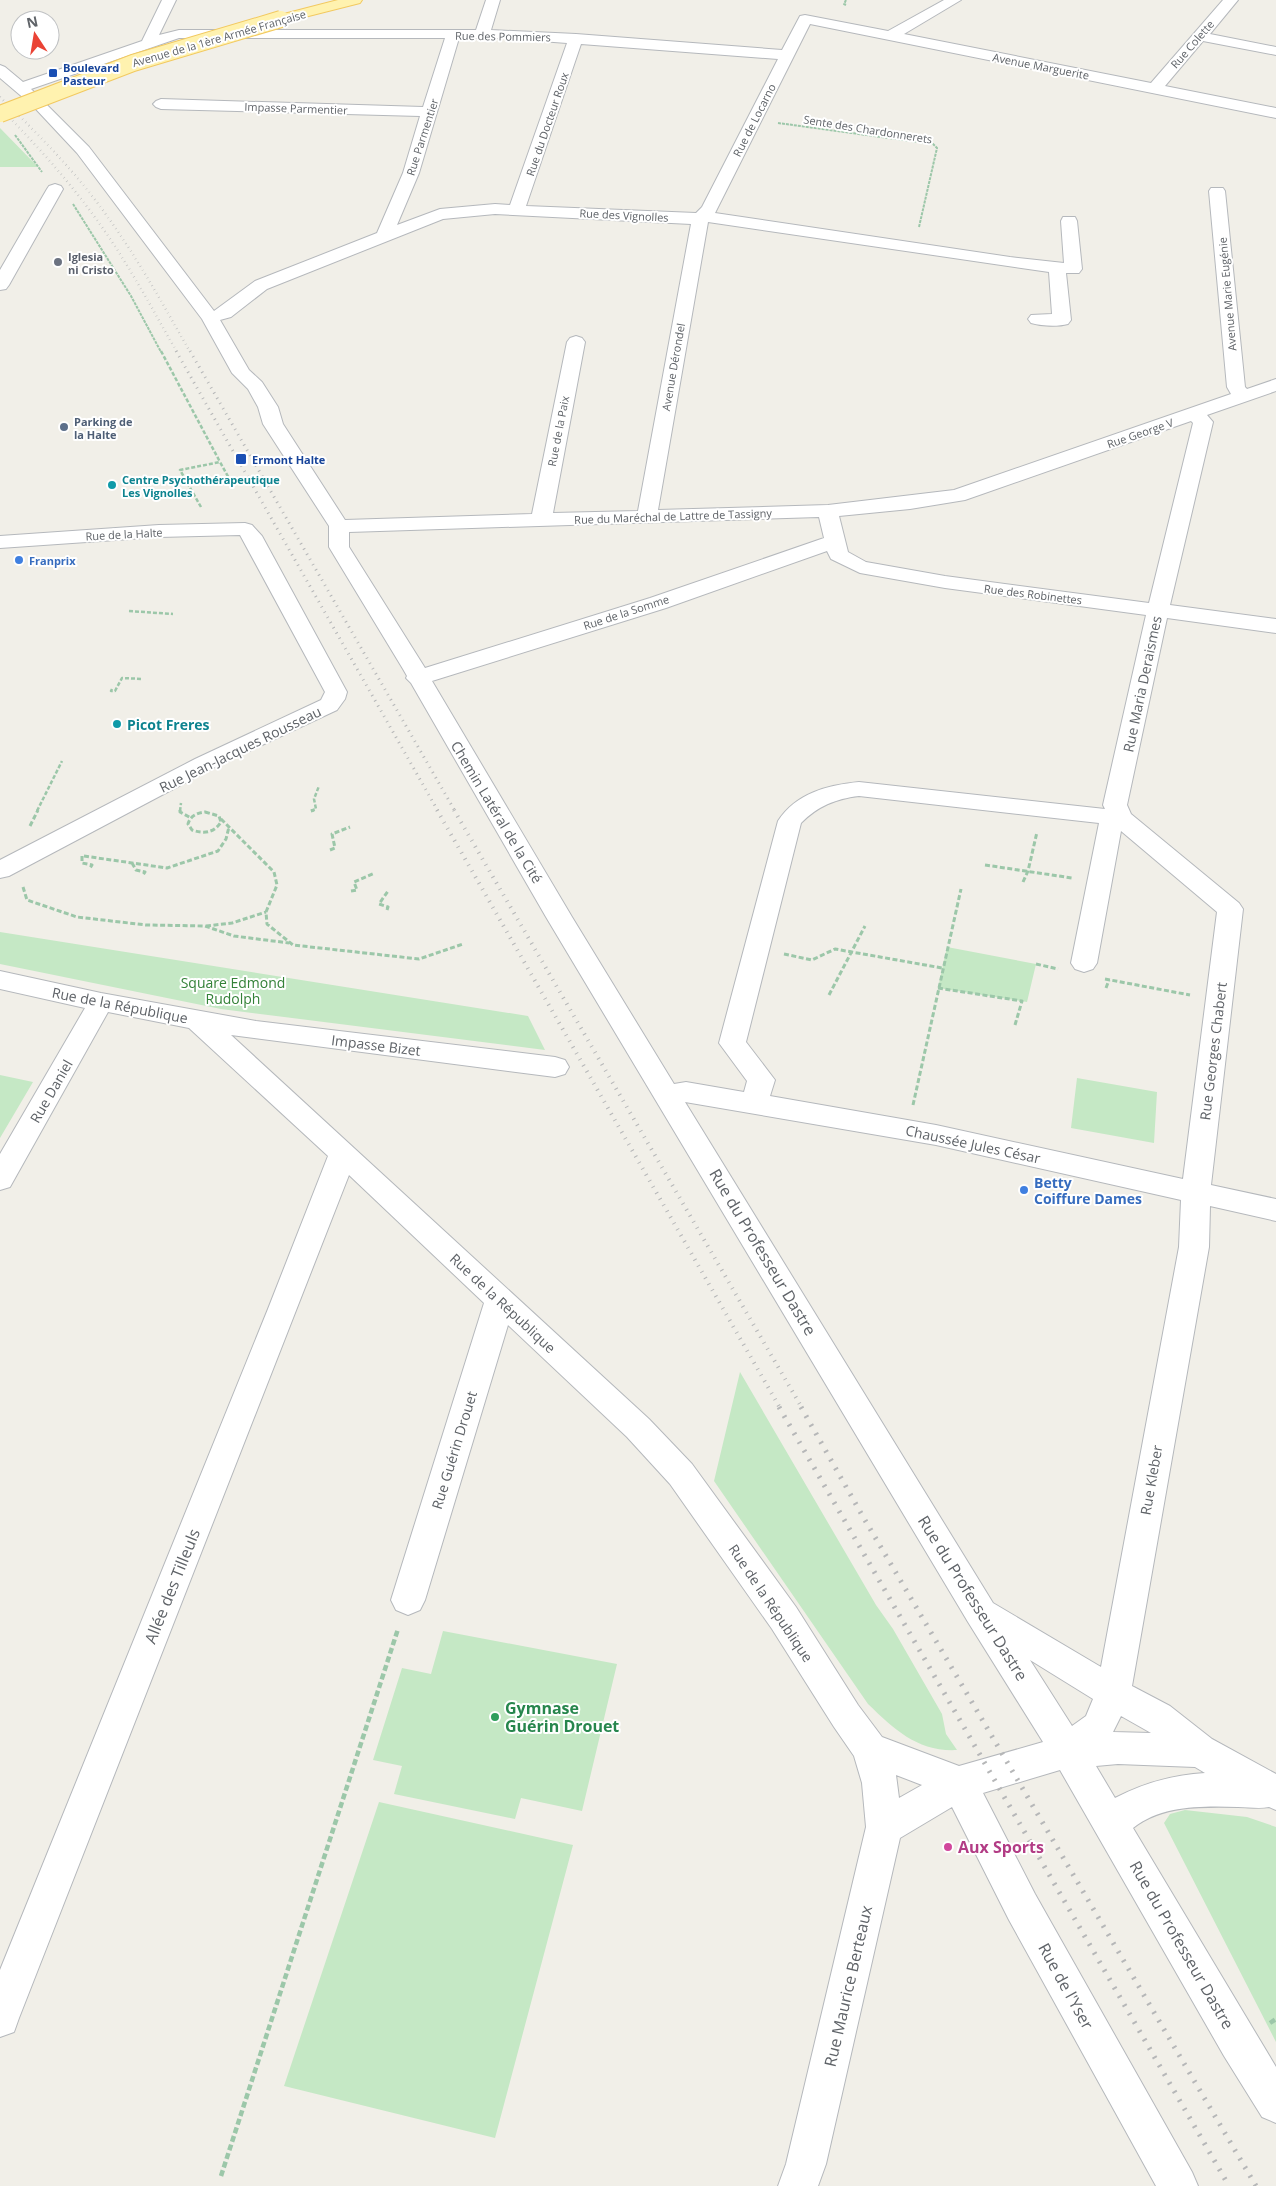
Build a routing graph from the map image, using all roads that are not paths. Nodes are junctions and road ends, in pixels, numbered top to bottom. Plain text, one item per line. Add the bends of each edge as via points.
1 (169, 0) edge
2 (328, 0) edge
3 (355, 0) edge
4 (493, 0) edge
5 (954, 0) edge
6 (1231, 0) edge
7 (278, 17) junction
8 (805, 19) joint
9 (247, 34) junction
10 (482, 34) junction
11 (453, 35) junction
12 (890, 36) junction
13 (1199, 36) junction
14 (576, 38) junction
15 (148, 43) junction
16 (1276, 51) edge
17 (788, 55) junction
18 (0, 70) edge
19 (20, 88) junction
20 (1154, 89) junction
21 (38, 103) junction
22 (161, 104) dead end
23 (0, 105) edge
24 (430, 112) junction
25 (1276, 113) edge
26 (0, 114) edge
27 (1217, 191) dead end
28 (62, 193) road end
29 (517, 209) junction
30 (700, 218) junction
31 (1069, 221) dead end
32 (384, 236) junction
33 (1057, 267) junction
34 (0, 285) edge
35 (210, 318) junction
36 (1038, 318) dead end
37 (576, 342) dead end
38 (1276, 385) edge
39 (1242, 396) junction
40 (1195, 414) junction
41 (1003, 481) joint
42 (828, 511) junction
43 (647, 517) junction
44 (541, 520) junction
45 (339, 526) junction
46 (248, 530) joint
47 (0, 542) edge
48 (833, 542) junction
49 (1158, 610) junction
50 (1276, 626) edge
51 (417, 678) junction
52 (1116, 818) junction
53 (0, 870) edge
54 (1083, 970) road end
55 (0, 980) edge
56 (101, 1002) junction
57 (197, 1020) junction
58 (555, 1067) dead end
59 (668, 1094) junction
60 (754, 1104) junction
61 (343, 1153) junction
62 (0, 1179) edge
63 (1196, 1193) junction
64 (1276, 1210) edge
65 (500, 1301) junction
66 (408, 1600) road end
67 (980, 1611) junction
68 (1114, 1692) junction
69 (1068, 1751) junction
70 (1199, 1751) junction
71 (876, 1766) junction
72 (959, 1783) junction
73 (1274, 1792) edge
74 (1111, 1823) junction
75 (884, 1827) junction
76 (0, 2018) edge
77 (1276, 2103) edge
78 (798, 2186) edge
79 (1178, 2186) edge

1 - 15 street
2 - 7 main road, Avenue de la 1ère Armée Française
3 - 7 main road, Avenue de la 1ère Armée Française
4 - 10 street
5 - 12 street
6 - 13 street, Rue Colette
7 - 23 main road, Avenue de la 1ère Armée Française via 124,59
7 - 26 main road, Avenue de la 1ère Armée Française, bridge via 133,63
8 - 12 street, Avenue Marguerite
8 - 17 street, Rue de Locarno
9 - 11 street, Rue des Pommiers
9 - 15 street, Rue des Pommiers via 180,34
9 - 21 street, Rue des Pommiers via 219,39 78,85
10 - 11 street, Rue des Pommiers
10 - 14 street, Rue des Pommiers
11 - 24 street, Rue Parmentier
12 - 20 street, Avenue Marguerite
13 - 16 street
13 - 20 street, Rue Colette
14 - 17 street, Rue des Pommiers
14 - 29 street, Rue du Docteur Roux
15 - 19 street, Rue des Pommiers
17 - 30 street, Rue de Locarno via 709,210
18 - 19 street
19 - 21 street
20 - 25 street, Avenue Marguerite
21 - 35 street via 83,150
22 - 24 street, Impasse Parmentier
24 - 32 street, Rue Parmentier via 411,173
27 - 39 street, Avenue Marie Eugénie via 1236,386
28 - 34 street
29 - 30 street, Rue des Vignolles
29 - 32 street, Rue des Vignolles via 440,214
30 - 33 street, Rue des Vignolles
30 - 43 street, Avenue Dérondel
31 - 33 street via 1072,269
32 - 35 street, Rue des Vignolles via 261,285 225,313
33 - 36 street via 1062,320
35 - 45 street via 228,353 241,373 255,386 268,407 273,424
37 - 44 street, Rue de la Paix
38 - 39 street, Rue George V
39 - 40 street, Rue George V
40 - 41 street, Rue George V
40 - 49 street, Rue Maria Deraismes via 1203,422
41 - 42 street, Rue du Maréchal de Lattre de Tassigny via 958,496
42 - 43 street, Rue du Maréchal de Lattre de Tassigny
42 - 48 street
43 - 44 street, Rue du Maréchal de Lattre de Tassigny
44 - 45 street, Rue du Maréchal de Lattre de Tassigny
45 - 51 street, Chemin Latéral de la Cité via 339,546
46 - 47 street, Rue de la Halte via 219,528
46 - 53 street, Rue Jean-Jacques Rousseau via 331,681 336,692 334,700
48 - 49 street, Rue des Robinettes via 838,554 860,567 946,582
48 - 51 street, Rue de la Somme via 658,603
49 - 50 street, Rue des Robinettes
49 - 52 street, Rue Maria Deraismes via 1115,805
51 - 59 street, Chemin Latéral de la Cité
52 - 54 street, Rue Maria Deraismes
52 - 60 street via 859,789 817,797 802,808 790,821 732,1043 761,1080
52 - 63 street, Rue Georges Chabert via 1230,909
55 - 56 street, Rue de la République
56 - 57 street, Rue de la République
56 - 62 street, Rue Daniel
57 - 58 street, Impasse Bizet
57 - 61 street, Rue de la République
59 - 60 street, Chaussée Jules César via 686,1092
59 - 67 street, Rue du Professeur Dastre
60 - 63 street, Chaussée Jules César via 908,1130
61 - 65 street, Rue de la République
61 - 76 street, Allée des Tilleuls
63 - 64 street, Chaussée Jules César
63 - 68 street, Rue Kleber via 1194,1247
65 - 66 street, Rue Guérin Drouet
65 - 71 street, Rue de la République via 638,1428 681,1474 784,1618
67 - 68 street
67 - 69 street, Rue du Professeur Dastre
68 - 69 street, Rue Kleber via 1098,1726
68 - 70 street via 1158,1717
69 - 70 street via 1118,1748
69 - 72 street
69 - 74 street, Rue du Professeur Dastre
70 - 73 street
71 - 72 street
71 - 75 street, Rue Maurice Berteaux
72 - 75 street
72 - 79 street, Rue de l'Yser via 1022,1907
73 - 74 street via 1192,1790 1161,1794 1134,1805
74 - 77 street, Rue du Professeur Dastre
75 - 78 street, Rue Maurice Berteaux via 806,2164

